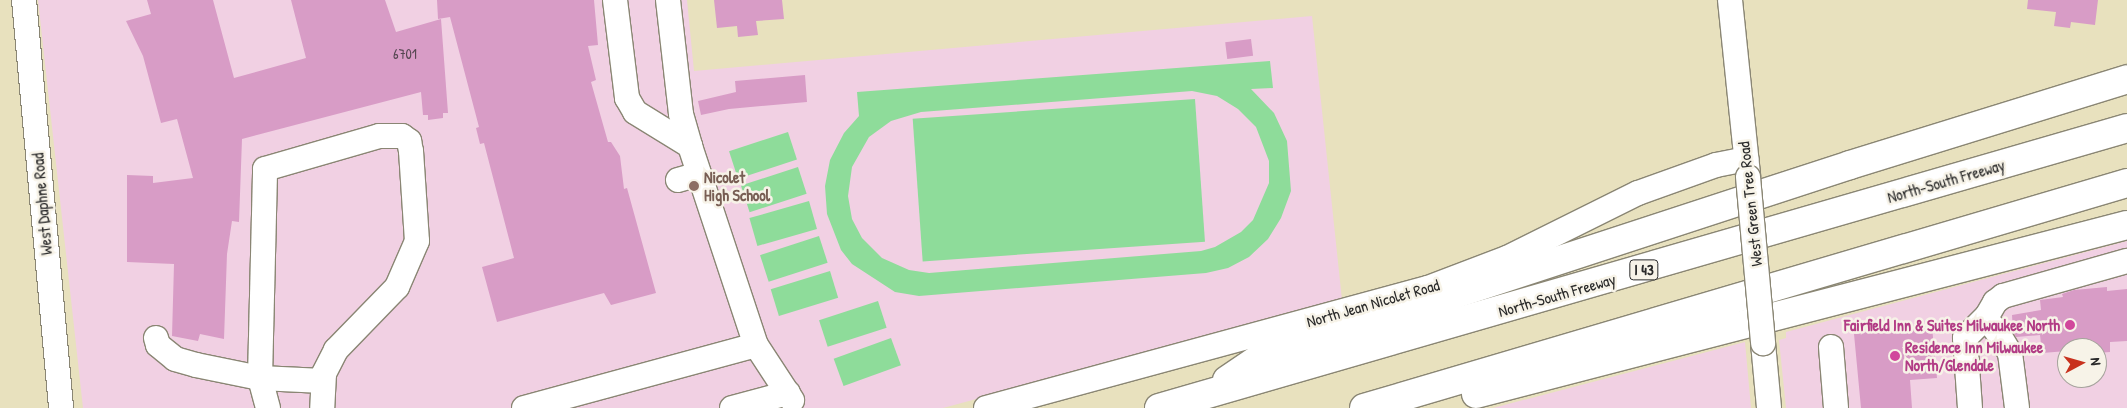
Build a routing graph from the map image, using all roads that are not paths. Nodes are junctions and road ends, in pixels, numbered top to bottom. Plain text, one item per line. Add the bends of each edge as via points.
1 (24, 0) edge
2 (615, 0) edge
3 (668, 0) edge
4 (1730, 0) edge
5 (2127, 79) edge
6 (2127, 128) edge
7 (690, 146) junction
8 (1747, 168) junction
9 (2127, 183) edge
10 (2127, 225) edge
11 (2127, 260) edge
12 (1985, 319) junction
13 (156, 338) dead end
14 (756, 344) junction
15 (1831, 346) dead end
16 (260, 378) junction
17 (323, 381) junction
18 (1205, 395) junction
19 (793, 402) edge
20 (61, 408) edge
21 (268, 408) edge
22 (322, 408) edge
23 (524, 408) edge
24 (732, 408) edge
25 (986, 408) edge
26 (1160, 408) edge
27 (1364, 408) edge
28 (1421, 408) edge
29 (1769, 408) edge
30 (1836, 408) edge
31 (1970, 408) edge
32 (2017, 408) edge

1 - 20 street, West Daphne Road
2 - 7 street via 627,98 635,112
3 - 7 street via 681,114
4 - 8 street, West Green Tree Road
5 - 18 highway via 1860,162 1260,358
6 - 18 highway, North-South Freeway / I 43
7 - 14 street via 688,177
8 - 25 street, North Jean Nicolet Road via 1716,165 1638,193 1507,258 1428,288
8 - 29 street, West Green Tree Road, bridge
9 - 27 highway
10 - 28 highway
11 - 12 street via 2003,296
12 - 31 street via 1966,338
12 - 32 street via 2010,353
13 - 16 street via 158,345 175,359
14 - 19 street
14 - 23 street
15 - 30 street
16 - 17 street
16 - 17 street via 265,169 379,136 402,136 409,141 412,151 417,241 397,287 336,350
16 - 21 street
17 - 22 street
18 - 26 highway, North-South Freeway / I 43
19 - 24 street

